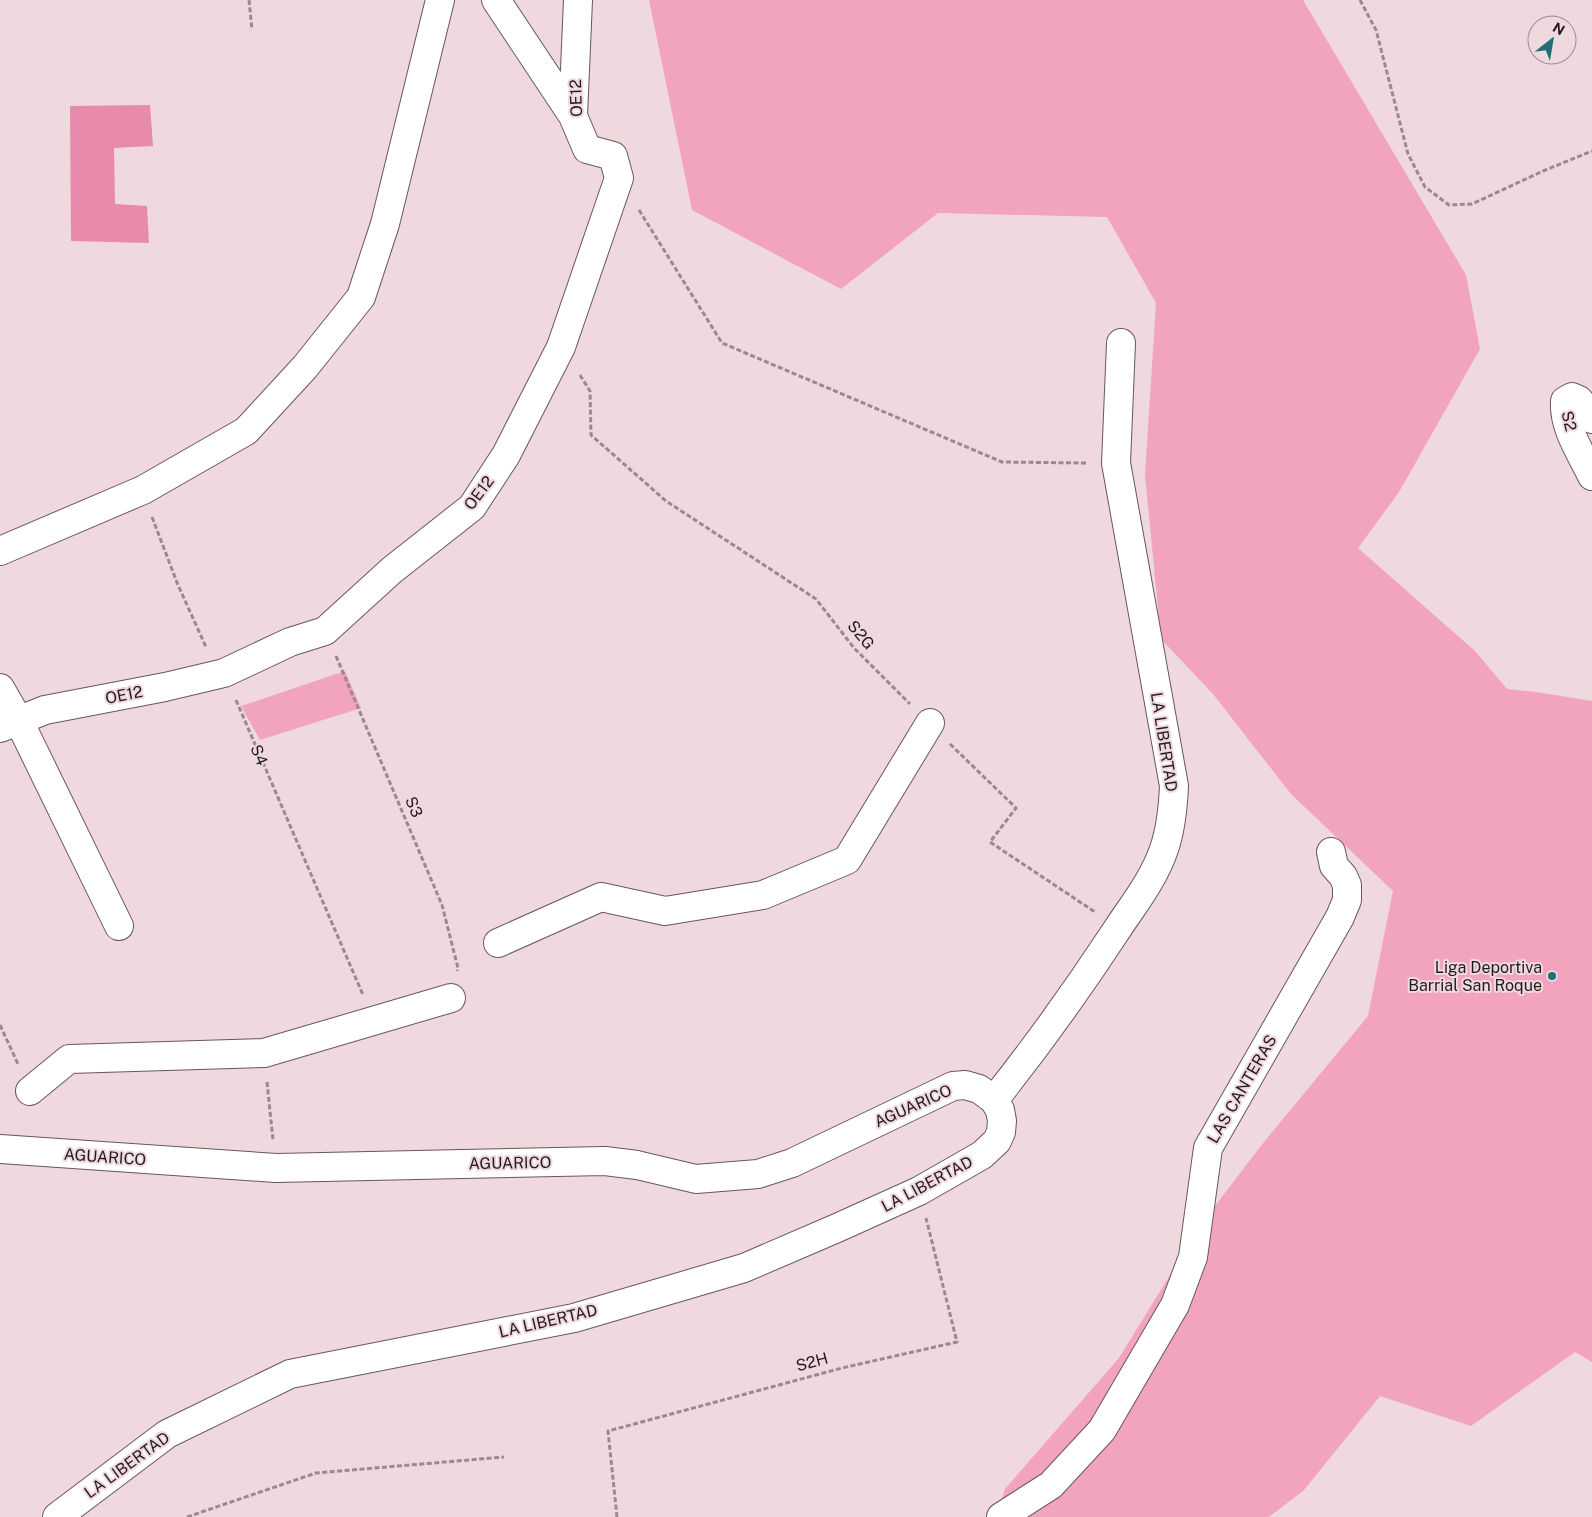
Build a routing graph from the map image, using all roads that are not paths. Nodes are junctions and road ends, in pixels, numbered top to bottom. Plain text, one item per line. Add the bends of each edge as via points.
1 (440, 0) edge
2 (496, 0) edge
3 (578, 0) edge
4 (573, 116) junction
5 (1121, 343) dead end
6 (1592, 419) edge
7 (1592, 476) edge
8 (0, 551) edge
9 (0, 688) edge
10 (930, 723) road end
11 (10, 724) edge
12 (1331, 852) dead end
13 (119, 926) dead end
14 (498, 943) dead end
15 (451, 998) road end
16 (30, 1091) road end
17 (994, 1100) junction
18 (0, 1149) edge
19 (57, 1517) edge
20 (1001, 1517) edge

1 - 8 street via 385,224 361,297 305,367 246,431 143,490
2 - 4 street
3 - 4 street, OE12
4 - 11 street, OE12 via 587,148 613,156 619,178 561,347 506,455 472,507 392,570 324,631 290,642 224,674 45,710
5 - 17 street, LA LIBERTAD via 1116,463 1174,786 1170,830 1152,876 1081,984
6 - 7 street, S2 via 1579,400 1572,397 1565,401 1564,412 1572,435
9 - 11 street
10 - 14 street via 847,860 763,895 665,911 601,897
11 - 13 street
12 - 20 street, LAS CANTERAS via 1334,866 1347,886 1347,900 1208,1148 1193,1257 1175,1305 1102,1430 1051,1485
15 - 16 street via 264,1053 69,1059
17 - 18 street, AGUARICO via 979,1089 953,1086 792,1163 758,1174 696,1179 605,1161 276,1168
17 - 19 street, LA LIBERTAD via 1002,1121 997,1142 919,1191 837,1228 744,1268 574,1318 290,1374 167,1434

